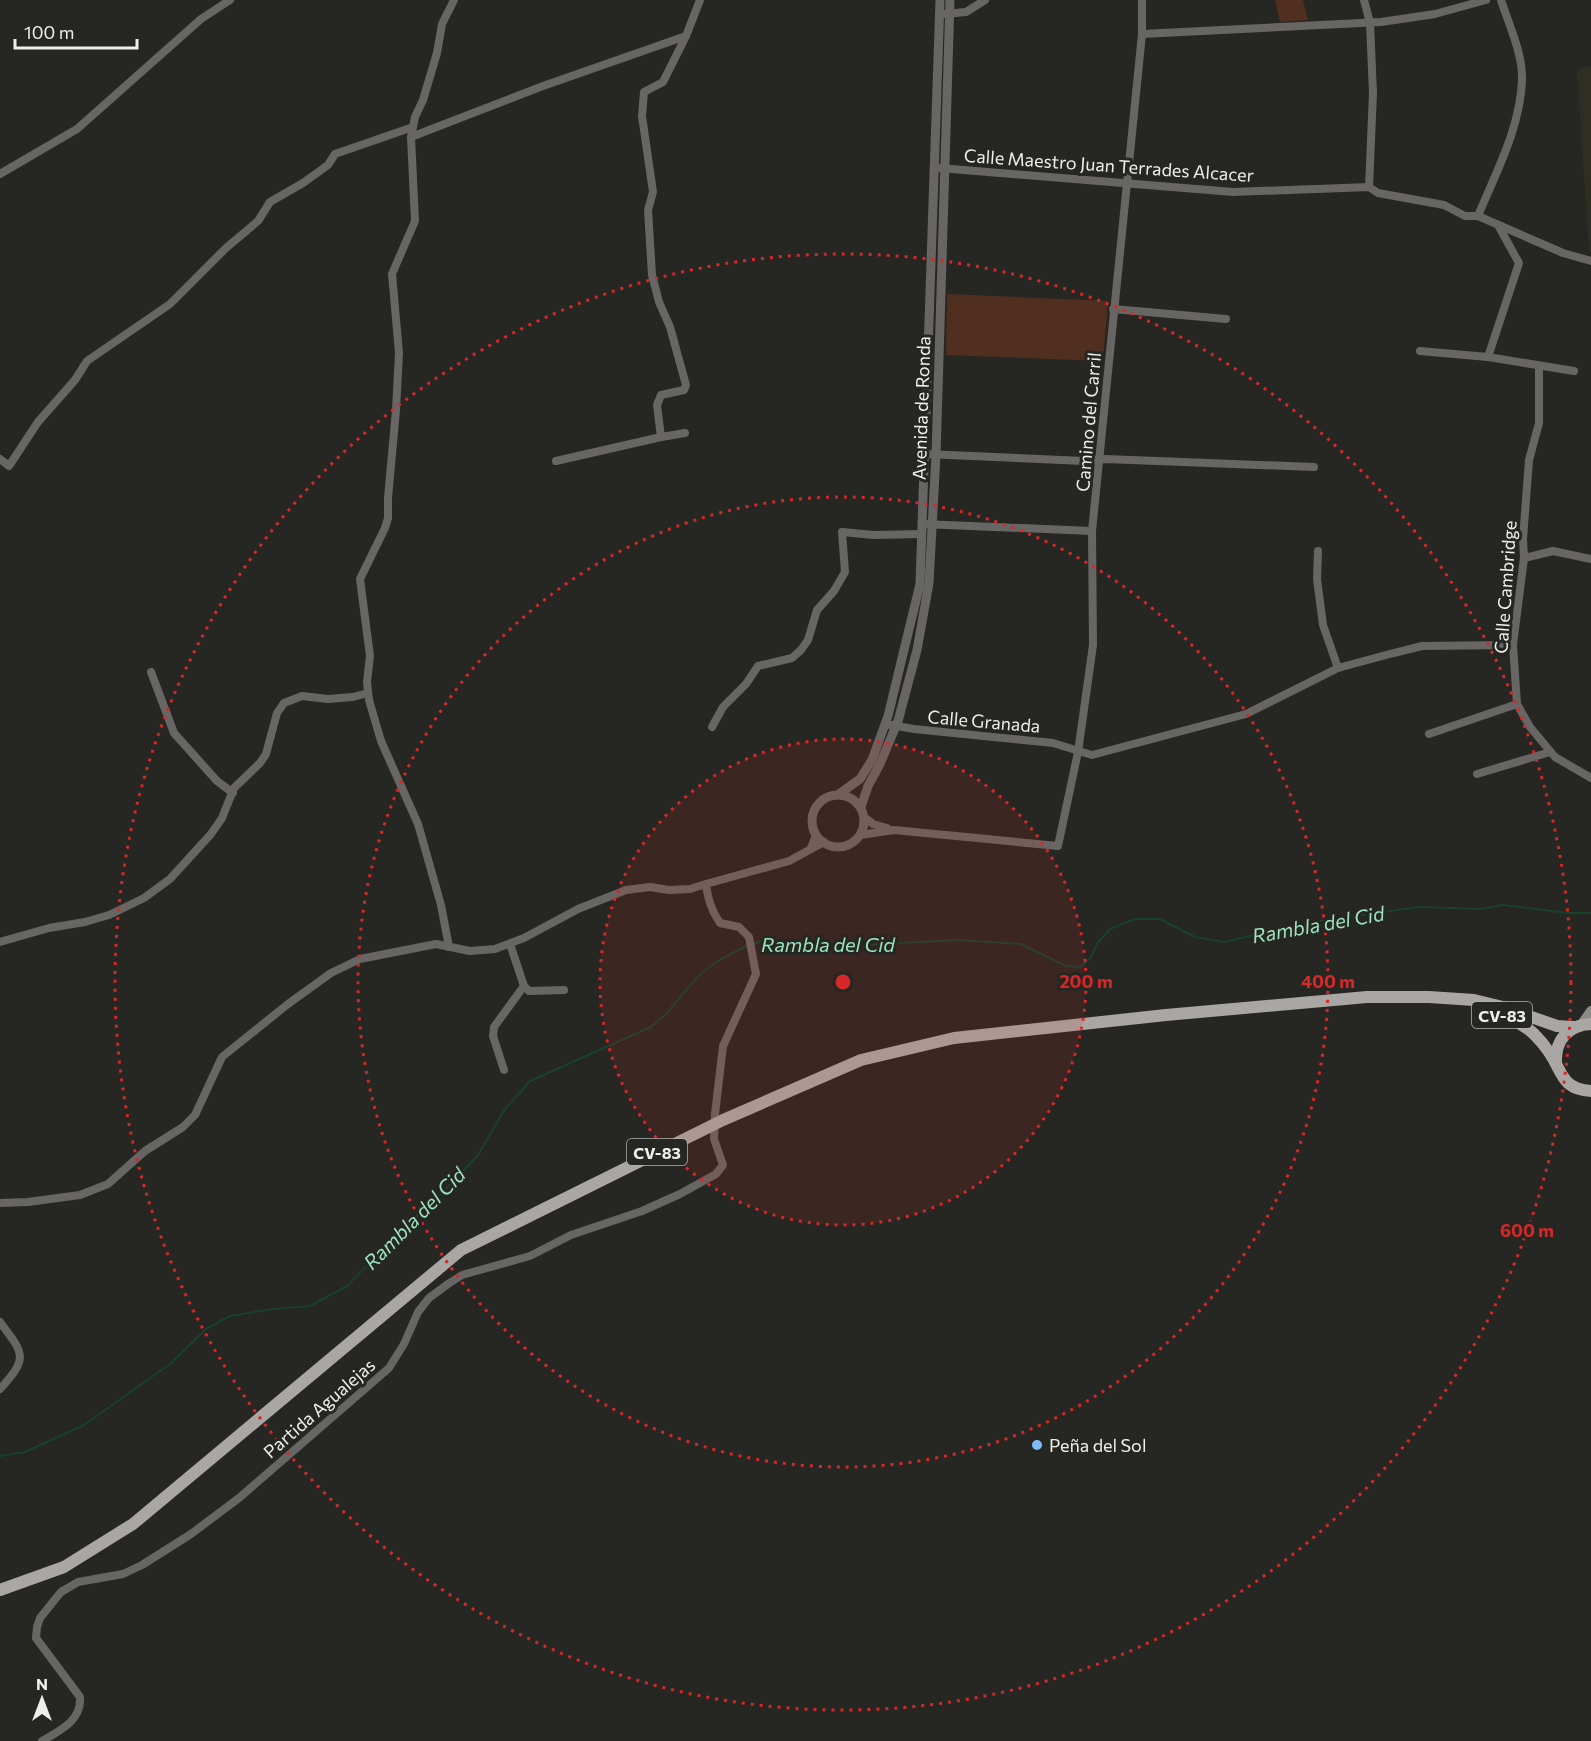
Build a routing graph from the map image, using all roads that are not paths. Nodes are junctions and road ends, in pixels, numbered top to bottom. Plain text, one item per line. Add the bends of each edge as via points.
1 (230, 0) edge
2 (454, 0) edge
3 (700, 0) edge
4 (940, 0) edge
5 (950, 0) edge
6 (985, 0) edge
7 (1142, 0) edge
8 (1364, 0) edge
9 (1486, 0) edge
10 (1501, 0) edge
11 (940, 14) junction
12 (950, 14) junction
13 (1370, 23) junction
14 (1142, 34) junction
15 (686, 36) junction
16 (413, 127) junction
17 (411, 137) junction
18 (935, 167) junction
19 (945, 168) junction
20 (0, 174) edge
21 (1125, 183) junction
22 (1369, 187) junction
23 (1478, 216) junction
24 (1498, 225) junction
25 (1591, 261) edge
26 (1113, 309) junction
27 (1226, 319) dead end
28 (1420, 351) dead end
29 (1488, 357) junction
30 (1539, 366) junction
31 (1574, 371) dead end
32 (685, 433) dead end
33 (661, 437) junction
34 (925, 454) junction
35 (936, 455) junction
36 (0, 459) edge
37 (555, 461) dead end
38 (1098, 461) junction
39 (1314, 467) dead end
40 (927, 524) junction
41 (1092, 531) junction
42 (922, 534) junction
43 (1318, 551) dead end
44 (1524, 558) junction
45 (1591, 559) edge
46 (1514, 645) junction
47 (1338, 668) junction
48 (151, 672) dead end
49 (368, 693) junction
50 (1517, 704) junction
51 (885, 724) junction
52 (896, 726) junction
53 (712, 727) dead end
54 (1429, 734) dead end
55 (1078, 752) junction
56 (1550, 752) junction
57 (1477, 774) dead end
58 (1591, 778) edge
59 (233, 792) junction
60 (839, 794) junction
61 (861, 807) junction
62 (864, 817) junction
63 (894, 831) junction
64 (816, 835) junction
65 (860, 835) junction
66 (824, 843) junction
67 (811, 848) junction
68 (706, 884) junction
69 (0, 942) edge
70 (510, 944) junction
71 (449, 947) junction
72 (524, 986) junction
73 (564, 990) dead end
74 (1429, 998) junction
75 (1591, 1011) edge
76 (1582, 1025) edge
77 (1556, 1064) junction
78 (504, 1070) dead end
79 (1591, 1091) edge
80 (0, 1203) edge
81 (0, 1322) edge
82 (0, 1389) edge
83 (0, 1590) edge
84 (42, 1741) edge

1 - 20 street via 201,19 78,129
2 - 16 street via 442,24 437,53
3 - 15 street
4 - 11 street, Avenida de Ronda
5 - 12 street, Avenida de Ronda
6 - 12 street via 966,12
7 - 14 street, Camino del Carril
8 - 13 street
9 - 13 street via 1435,14
10 - 23 street via 1522,79 1515,128
11 - 12 street
11 - 18 street, Avenida de Ronda
12 - 19 street, Avenida de Ronda
13 - 14 street
13 - 22 street via 1373,93
14 - 21 street, Camino del Carril
15 - 17 street
15 - 33 street via 663,82 644,93 642,116 653,192 648,210 652,275 686,385 684,390 658,399
16 - 17 street
16 - 36 street via 334,154 328,165 270,202 258,221 170,304 87,361 9,466
17 - 49 street via 415,221 392,274 399,353 388,518 360,579 370,656
18 - 19 street, Calle Maestro Juan Terrades Alcacer
18 - 34 street, Avenida de Ronda
19 - 21 street, Calle Maestro Juan Terrades Alcacer
19 - 35 street, Avenida de Ronda
21 - 22 street, Calle Maestro Juan Terrades Alcacer via 1233,192
21 - 26 street, Camino del Carril
22 - 23 street, Calle Maestro Juan Terrades Alcacer via 1378,193 1444,205 1465,216
23 - 24 street, Calle Maestro Juan Terrades Alcacer
24 - 25 street, Calle Maestro Juan Terrades Alcacer
24 - 29 street via 1519,263
26 - 27 street
26 - 38 street, Camino del Carril
28 - 29 street
29 - 30 street
30 - 31 street
30 - 44 street, Calle Cambridge via 1539,423 1529,460
32 - 33 street
33 - 37 street
34 - 35 street
34 - 40 street, Avenida de Ronda
35 - 38 street
35 - 40 street, Avenida de Ronda
38 - 39 street
38 - 41 street, Camino del Carril
40 - 41 street
40 - 42 street, Avenida de Ronda
40 - 52 street, Avenida de Ronda via 929,583 917,650
41 - 55 street, Camino del Carril via 1093,645
42 - 51 street, Avenida de Ronda via 920,584
42 - 53 street via 842,532 845,572 817,610 808,640 792,658 758,666 723,707
43 - 47 street via 1323,625
44 - 45 street via 1553,551
44 - 46 street, Calle Cambridge
46 - 47 street, Calle Granada via 1422,646
46 - 50 street, Calle Cambridge
47 - 55 street, Calle Granada via 1246,714 1092,756
48 - 59 street via 174,733
49 - 59 street via 353,698 302,696 284,703 277,713 266,754
49 - 71 street via 381,741 418,824
50 - 54 street
50 - 56 street, Calle Cambridge
51 - 52 street, Calle Granada
51 - 60 street, Avenida de Ronda via 872,760 860,778
52 - 55 street, Calle Granada via 1053,743
52 - 61 street, Avenida de Ronda
55 - 63 street, Camino del Carril via 1058,846
56 - 57 street
56 - 58 street, Calle Cambridge
59 - 69 street via 211,834 170,879 144,898 109,915
60 - 61 street
60 - 64 street via 828,796 813,813
61 - 62 street
62 - 63 street
62 - 65 street
63 - 65 street
64 - 66 street
64 - 67 street
65 - 66 street via 848,845
66 - 67 street
67 - 68 street via 789,861
68 - 70 street via 690,889 626,890 578,909
68 - 84 street, Partida Agualejas via 712,912 720,923 739,927 748,937 756,974 723,1046 714,1139 723,1165 716,1174 642,1211 571,1235 530,1256 462,1275 429,1298 418,1312 389,1368 239,1498 142,1565 123,1574 78,1582 61,1592 40,1618 36,1638 80,1697 80,1704 74,1718
70 - 71 street via 478,950
70 - 72 street
71 - 80 street via 436,944 360,959 331,973 222,1057 195,1115 108,1184 80,1195
72 - 73 street via 530,991
72 - 78 street via 494,1027 493,1036
74 - 76 main road, CV-83 via 1484,1002 1557,1026
74 - 77 main road, CV-83 via 1513,1019 1533,1033
74 - 83 main road, CV-83 via 1367,997 954,1038 861,1060 723,1120 461,1250 133,1524 64,1567
75 - 76 main road
76 - 77 main road via 1558,1043
77 - 79 main road, CV-83 via 1566,1081
81 - 82 street via 20,1355 17,1370

